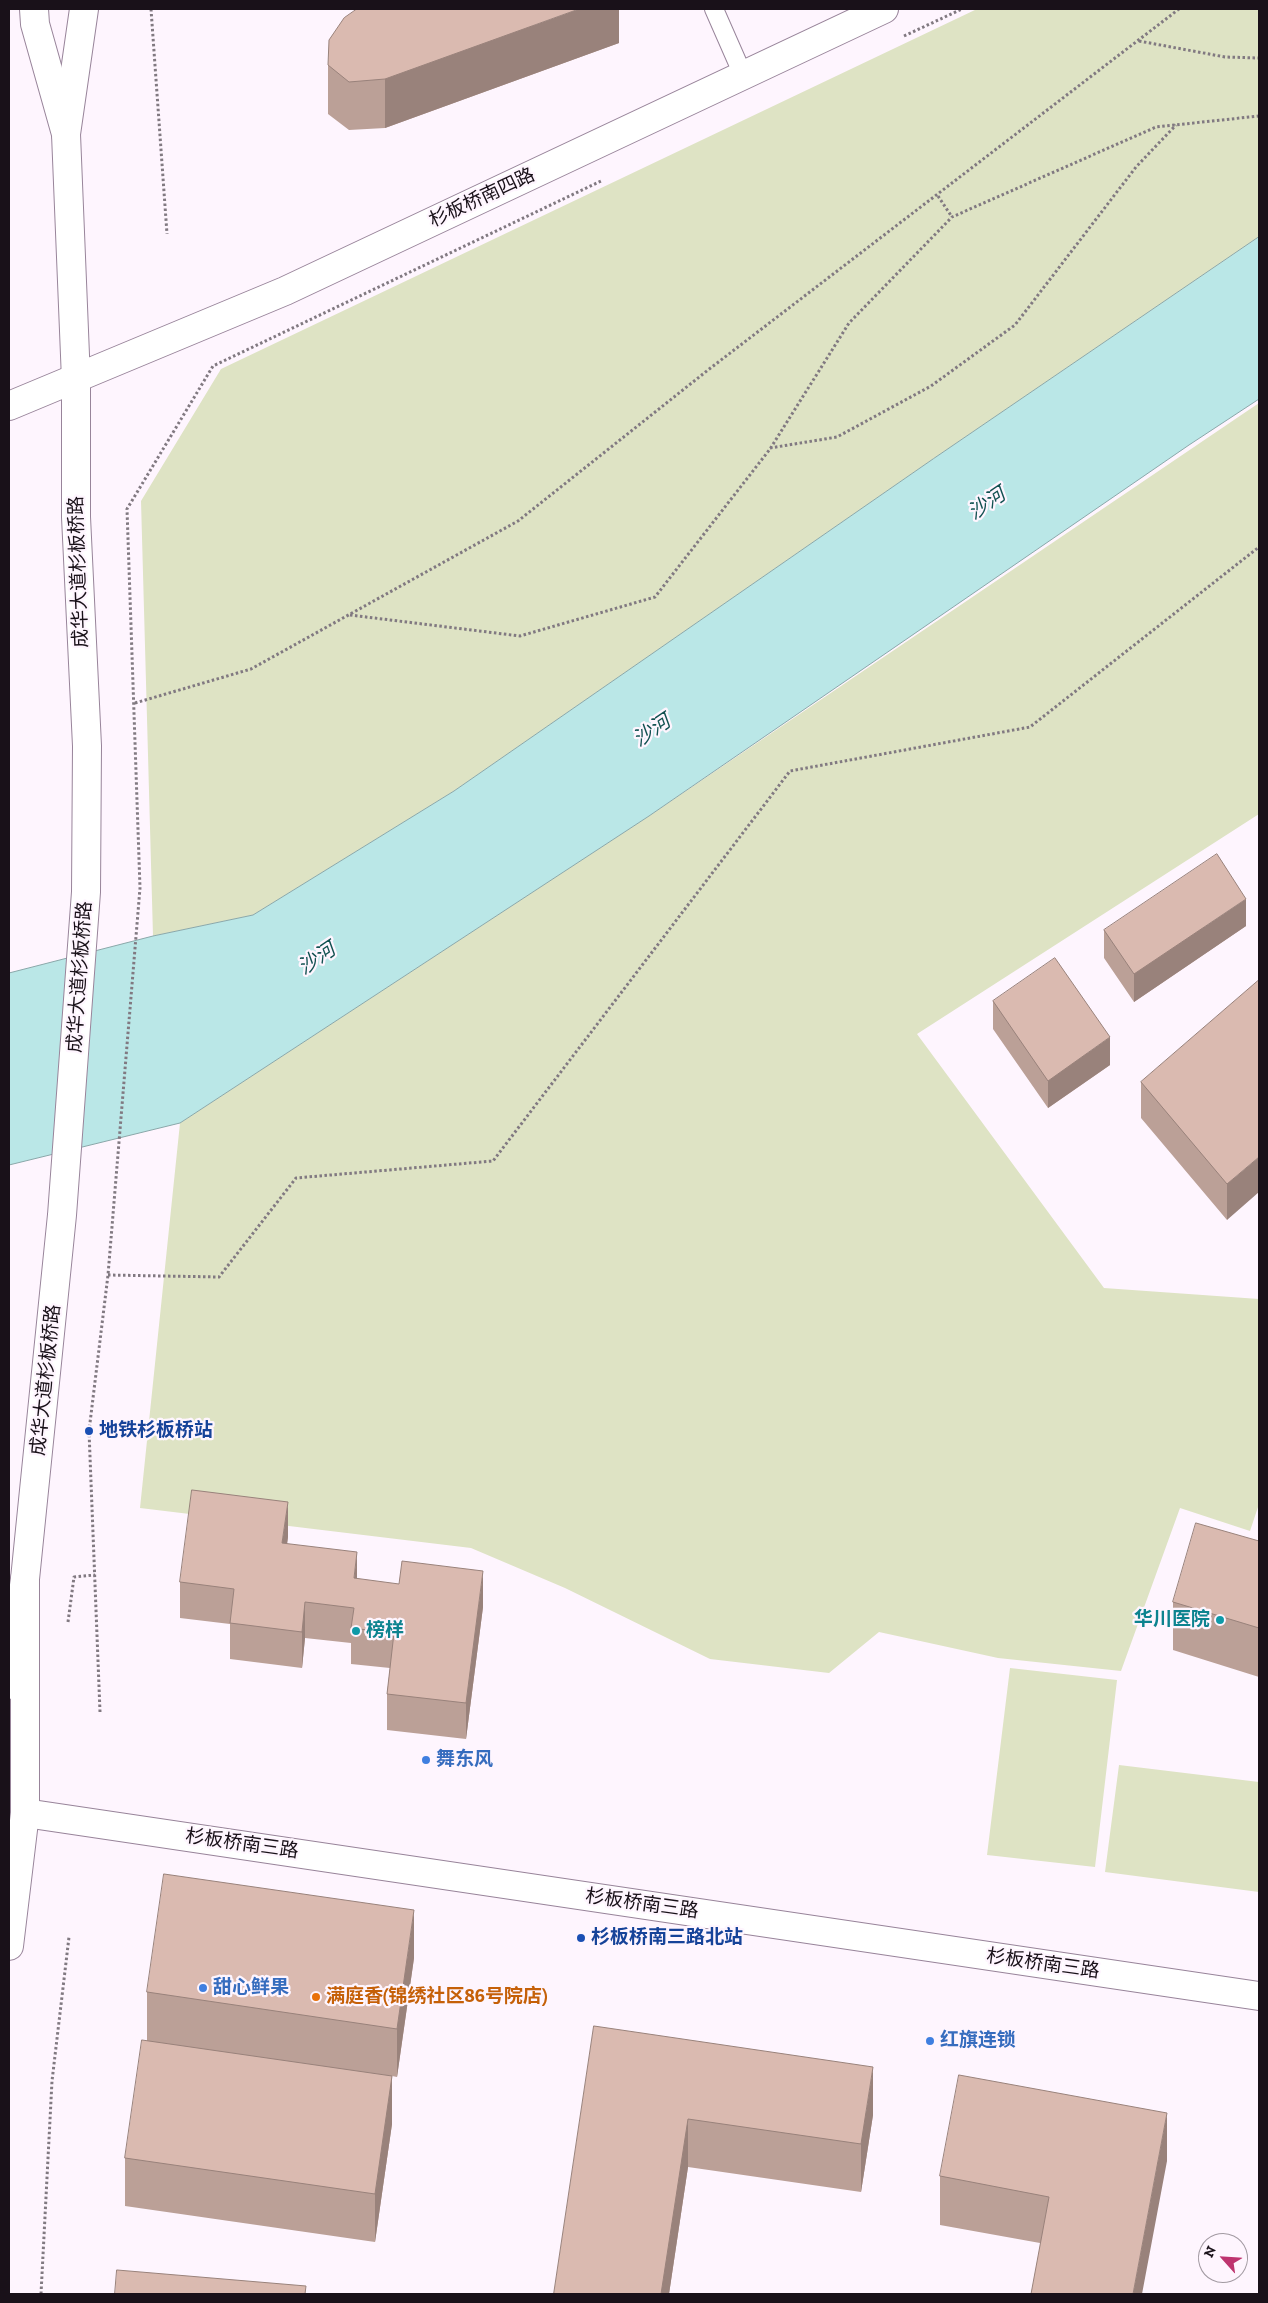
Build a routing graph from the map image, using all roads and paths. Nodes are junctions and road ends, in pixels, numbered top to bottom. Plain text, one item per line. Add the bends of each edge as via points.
1 (34, 9) edge
2 (84, 9) edge
3 (151, 9) edge
4 (714, 9) edge
5 (884, 9) edge
6 (962, 9) edge
7 (1179, 9) edge
8 (899, 39) dead end
9 (1139, 40) junction
10 (1259, 58) edge
11 (743, 75) junction
12 (1259, 116) edge
13 (1176, 125) junction
14 (66, 134) junction
15 (610, 177) dead end
16 (938, 196) junction
17 (952, 217) junction
18 (167, 234) dead end
19 (76, 380) junction
20 (9, 406) edge
21 (770, 448) junction
22 (1259, 547) edge
23 (349, 615) junction
24 (135, 703) junction
25 (108, 1274) junction
26 (94, 1575) junction
27 (26, 1579) junction
28 (68, 1622) dead end
29 (9, 1685) edge
30 (100, 1712) dead end
31 (25, 1813) junction
32 (69, 1937) dead end
33 (9, 1946) edge
34 (1259, 1996) edge
35 (41, 2294) edge

1 - 14 main road, 成华大道杉板桥路 via 35,24
2 - 14 main road
3 - 18 path
4 - 11 lane
5 - 11 main road, 杉板桥南四路
6 - 8 path
7 - 9 path
9 - 10 path via 1225,57
9 - 16 path
11 - 19 main road, 杉板桥南四路 via 285,291
12 - 13 path
13 - 17 path via 1156,127
13 - 21 path via 1136,167 1015,325 931,386 837,437
14 - 19 main road, 成华大道杉板桥路
15 - 24 path via 214,366 127,509
16 - 17 path
16 - 23 path via 716,364 518,521
17 - 21 path via 849,323
19 - 20 main road, 杉板桥南四路
19 - 27 main road, 成华大道杉板桥路 via 76,517 86,746 86,892 62,1215
21 - 23 path via 655,597 520,636
22 - 25 path via 1030,727 790,771 493,1161 296,1178 219,1277
23 - 24 path via 251,669
24 - 25 path via 140,888
25 - 26 path via 89,1431
26 - 28 path via 74,1577
26 - 30 path
27 - 29 main road
27 - 31 main road, 成华大道杉板桥路
31 - 33 main road, 成华大道杉板桥路
31 - 34 main road, 杉板桥南三路
32 - 35 path via 52,2081

